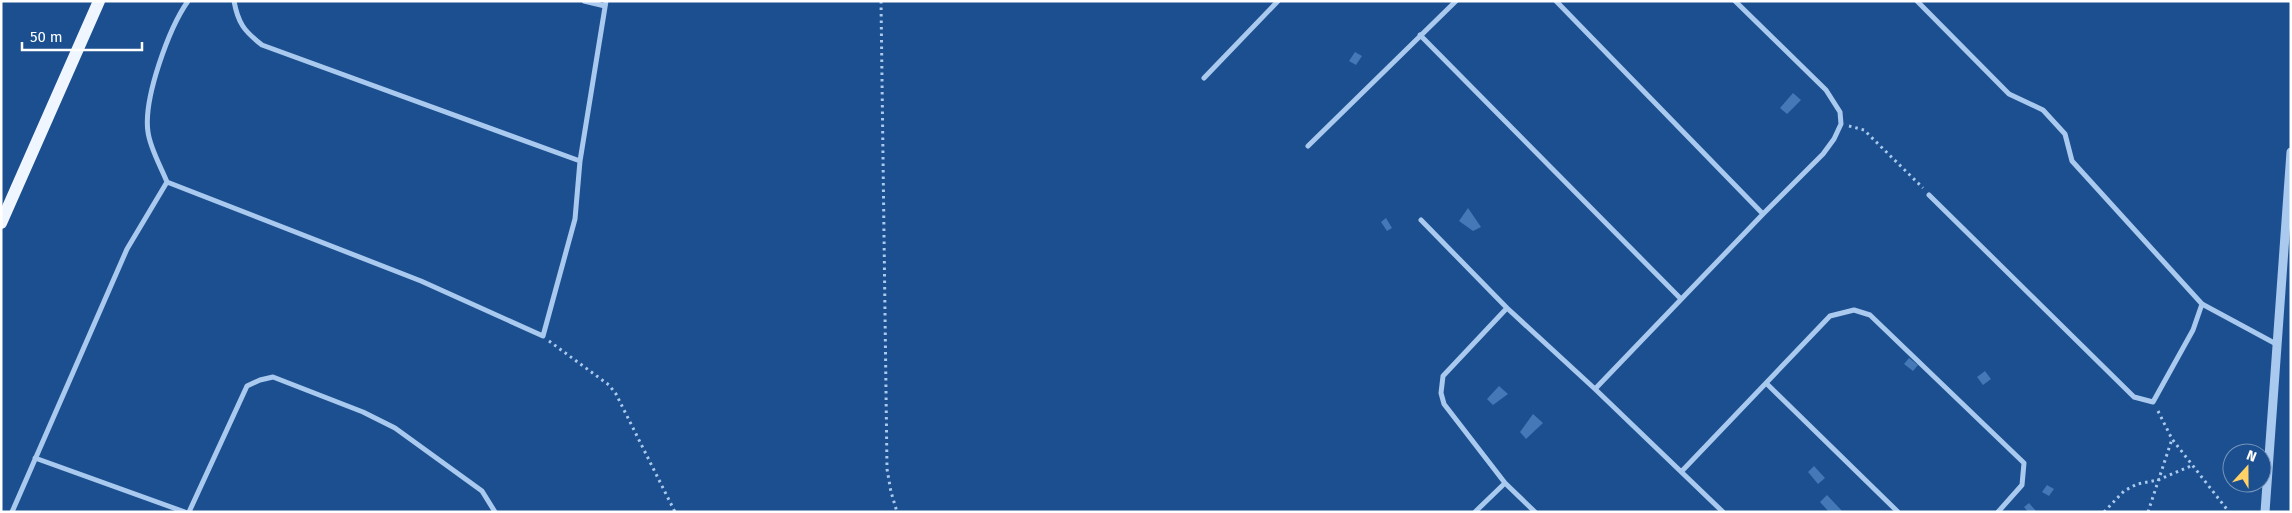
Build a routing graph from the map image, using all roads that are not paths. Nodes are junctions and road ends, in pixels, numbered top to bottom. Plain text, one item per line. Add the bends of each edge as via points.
1 (99, 1) edge
2 (188, 1) edge
3 (234, 1) edge
4 (584, 1) edge
5 (1278, 1) edge
6 (1456, 1) edge
7 (1556, 1) edge
8 (1735, 1) edge
9 (1917, 1) edge
10 (605, 4) edge
11 (1420, 35) junction
12 (1204, 78) dead end
13 (1308, 146) dead end
14 (2291, 152) edge
15 (580, 161) junction
16 (167, 182) junction
17 (1929, 195) road end
18 (1763, 214) junction
19 (1421, 220) dead end
20 (1, 223) edge
21 (1681, 300) junction
22 (2202, 304) junction
23 (1507, 308) junction
24 (2278, 345) junction
25 (1766, 382) junction
26 (1595, 390) junction
27 (35, 458) junction
28 (1682, 471) junction
29 (1504, 483) junction
30 (12, 512) edge
31 (185, 512) edge
32 (189, 512) edge
33 (495, 512) edge
34 (1474, 512) edge
35 (1536, 512) edge
36 (1723, 512) edge
37 (1898, 512) edge
38 (1998, 512) edge
39 (2265, 512) edge

1 - 20 main road
2 - 16 street via 179,14 150,96 148,132
3 - 15 street via 246,32 262,45
4 - 10 street
5 - 12 street
6 - 11 street
7 - 18 street
8 - 18 street via 1826,90 1840,112 1841,124 1823,154
9 - 22 street via 2009,94 2043,110 2065,134 2072,161
10 - 15 street
11 - 13 street
11 - 21 street
14 - 24 street
15 - 16 street via 575,219 543,336 421,282
16 - 27 street via 127,249
17 - 22 street via 2134,397 2153,402 2193,330
18 - 21 street
19 - 23 street
21 - 26 street
22 - 24 street
23 - 26 street
23 - 29 street via 1448,369 1441,382 1444,404
24 - 39 street
25 - 28 street
25 - 37 street
25 - 38 street via 1830,316 1854,310 1870,315 2024,463 2022,485
26 - 28 street
27 - 30 street
27 - 31 street
28 - 36 street
29 - 34 street
29 - 35 street
32 - 33 street via 247,386 273,377 395,428 482,491

